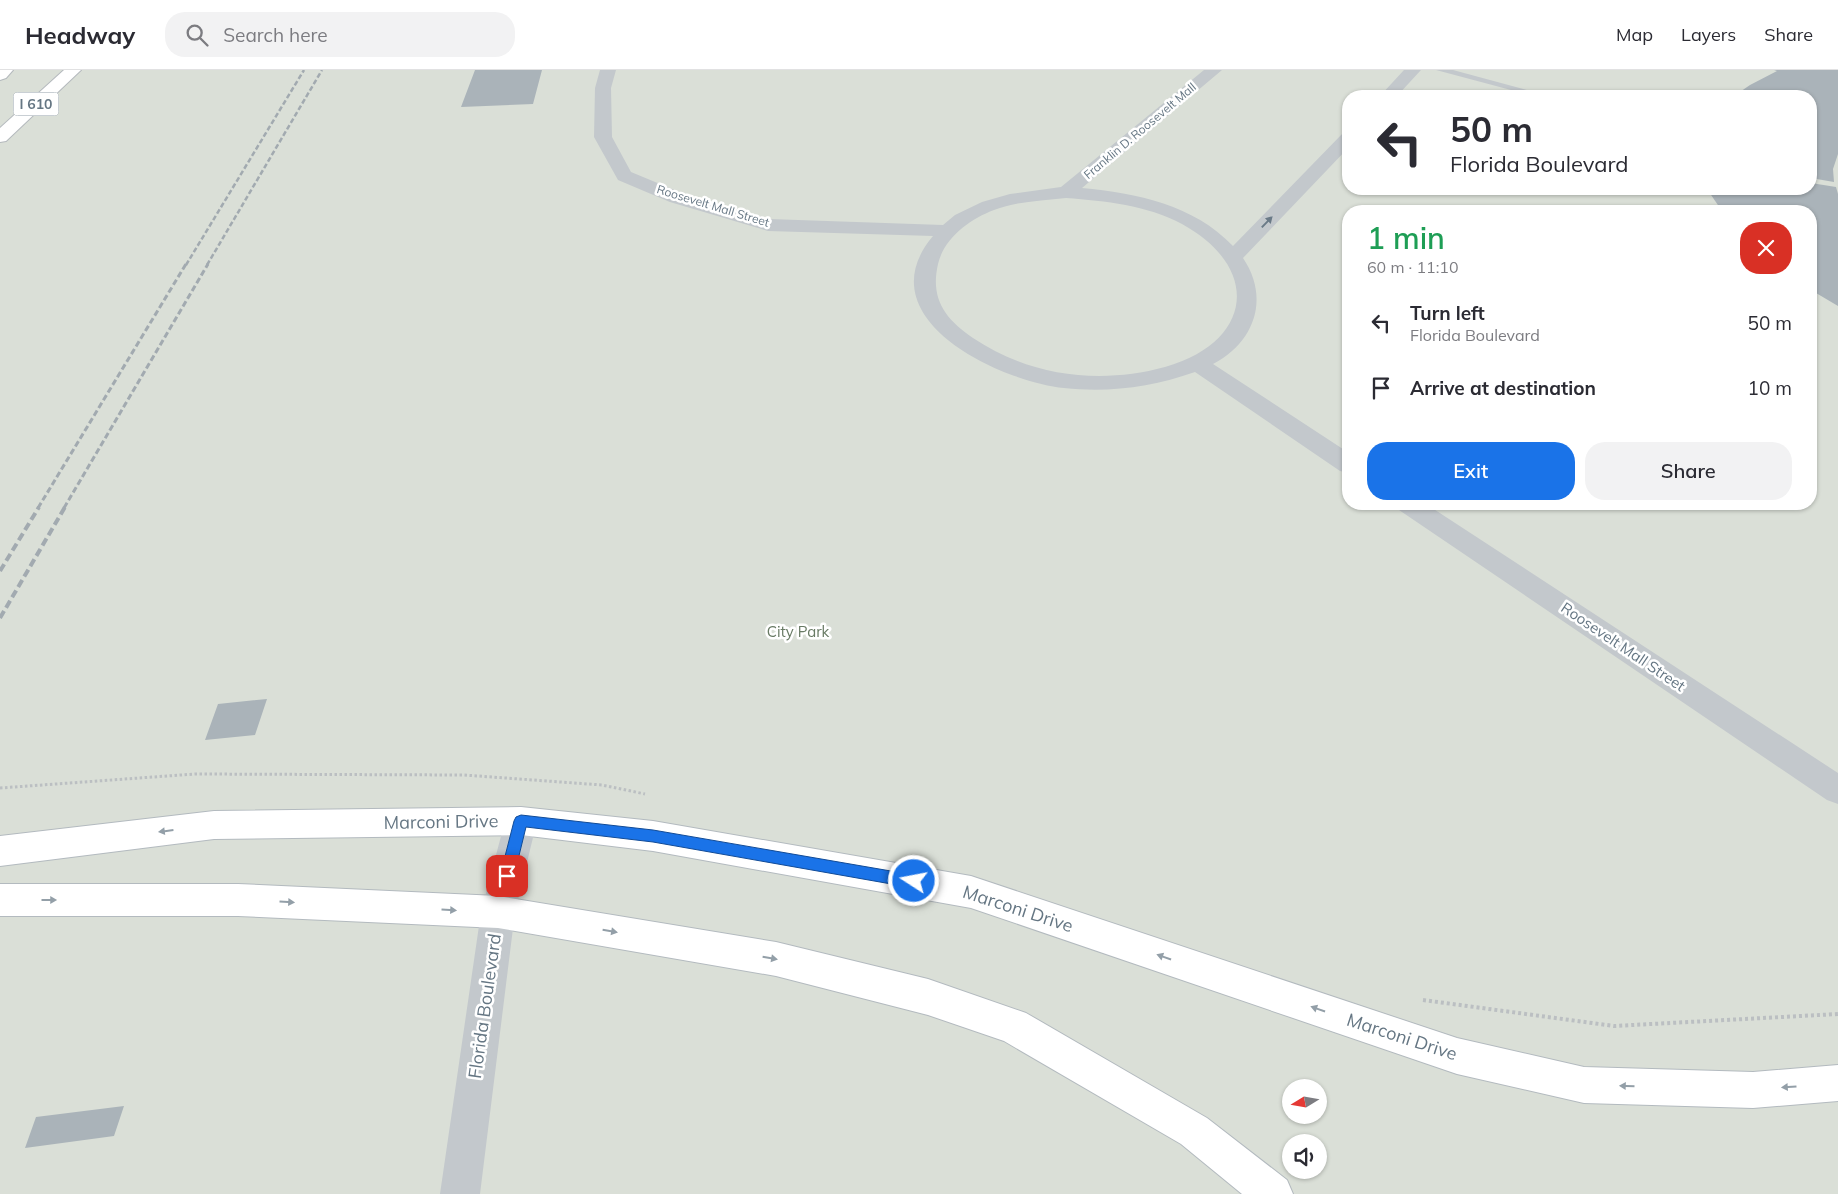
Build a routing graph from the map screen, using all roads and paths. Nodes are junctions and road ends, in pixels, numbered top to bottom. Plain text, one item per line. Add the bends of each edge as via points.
1 (5, 70) edge
2 (73, 70) edge
3 (608, 70) edge
4 (1214, 70) edge
5 (1413, 70) edge
6 (1441, 70) edge
7 (0, 75) edge
8 (1394, 90) edge
9 (1520, 90) edge
10 (0, 137) edge
11 (1342, 144) edge
12 (1066, 192) junction
13 (946, 232) junction
14 (1234, 257) junction
15 (1198, 364) junction
16 (1342, 460) edge
17 (1417, 510) edge
18 (1838, 790) edge
19 (521, 821) junction
20 (0, 851) edge
21 (0, 900) edge
22 (498, 912) junction
23 (1838, 1083) edge
24 (460, 1194) edge
25 (1273, 1194) edge

1 - 7 main road, I 610
2 - 10 main road, I 610
3 - 13 street, Roosevelt Mall Street via 603,88 603,137 624,176 677,198 768,224
4 - 12 street, Franklin D. Roosevelt Mall
5 - 8 street
6 - 9 lane
14 -> 11 street
12 - 13 street via 1019,197 978,210
12 - 14 street via 1116,196 1164,209 1204,230
13 - 15 street via 927,259 924,291 942,324 977,353 1028,374 1088,384 1148,380
14 - 15 street via 1247,285 1246,314 1230,342
15 - 16 street
17 - 18 street, Roosevelt Mall Street
19 -> 20 main road, Marconi Drive via 214,825
19 - 22 street, Florida Boulevard
23 -> 19 main road, Marconi Drive via 1752,1090 1584,1084 1457,1056 971,892 653,836
21 -> 22 main road via 238,900
22 - 24 street, Florida Boulevard
22 -> 25 main road via 776,959 928,997 1013,1026 1194,1131

